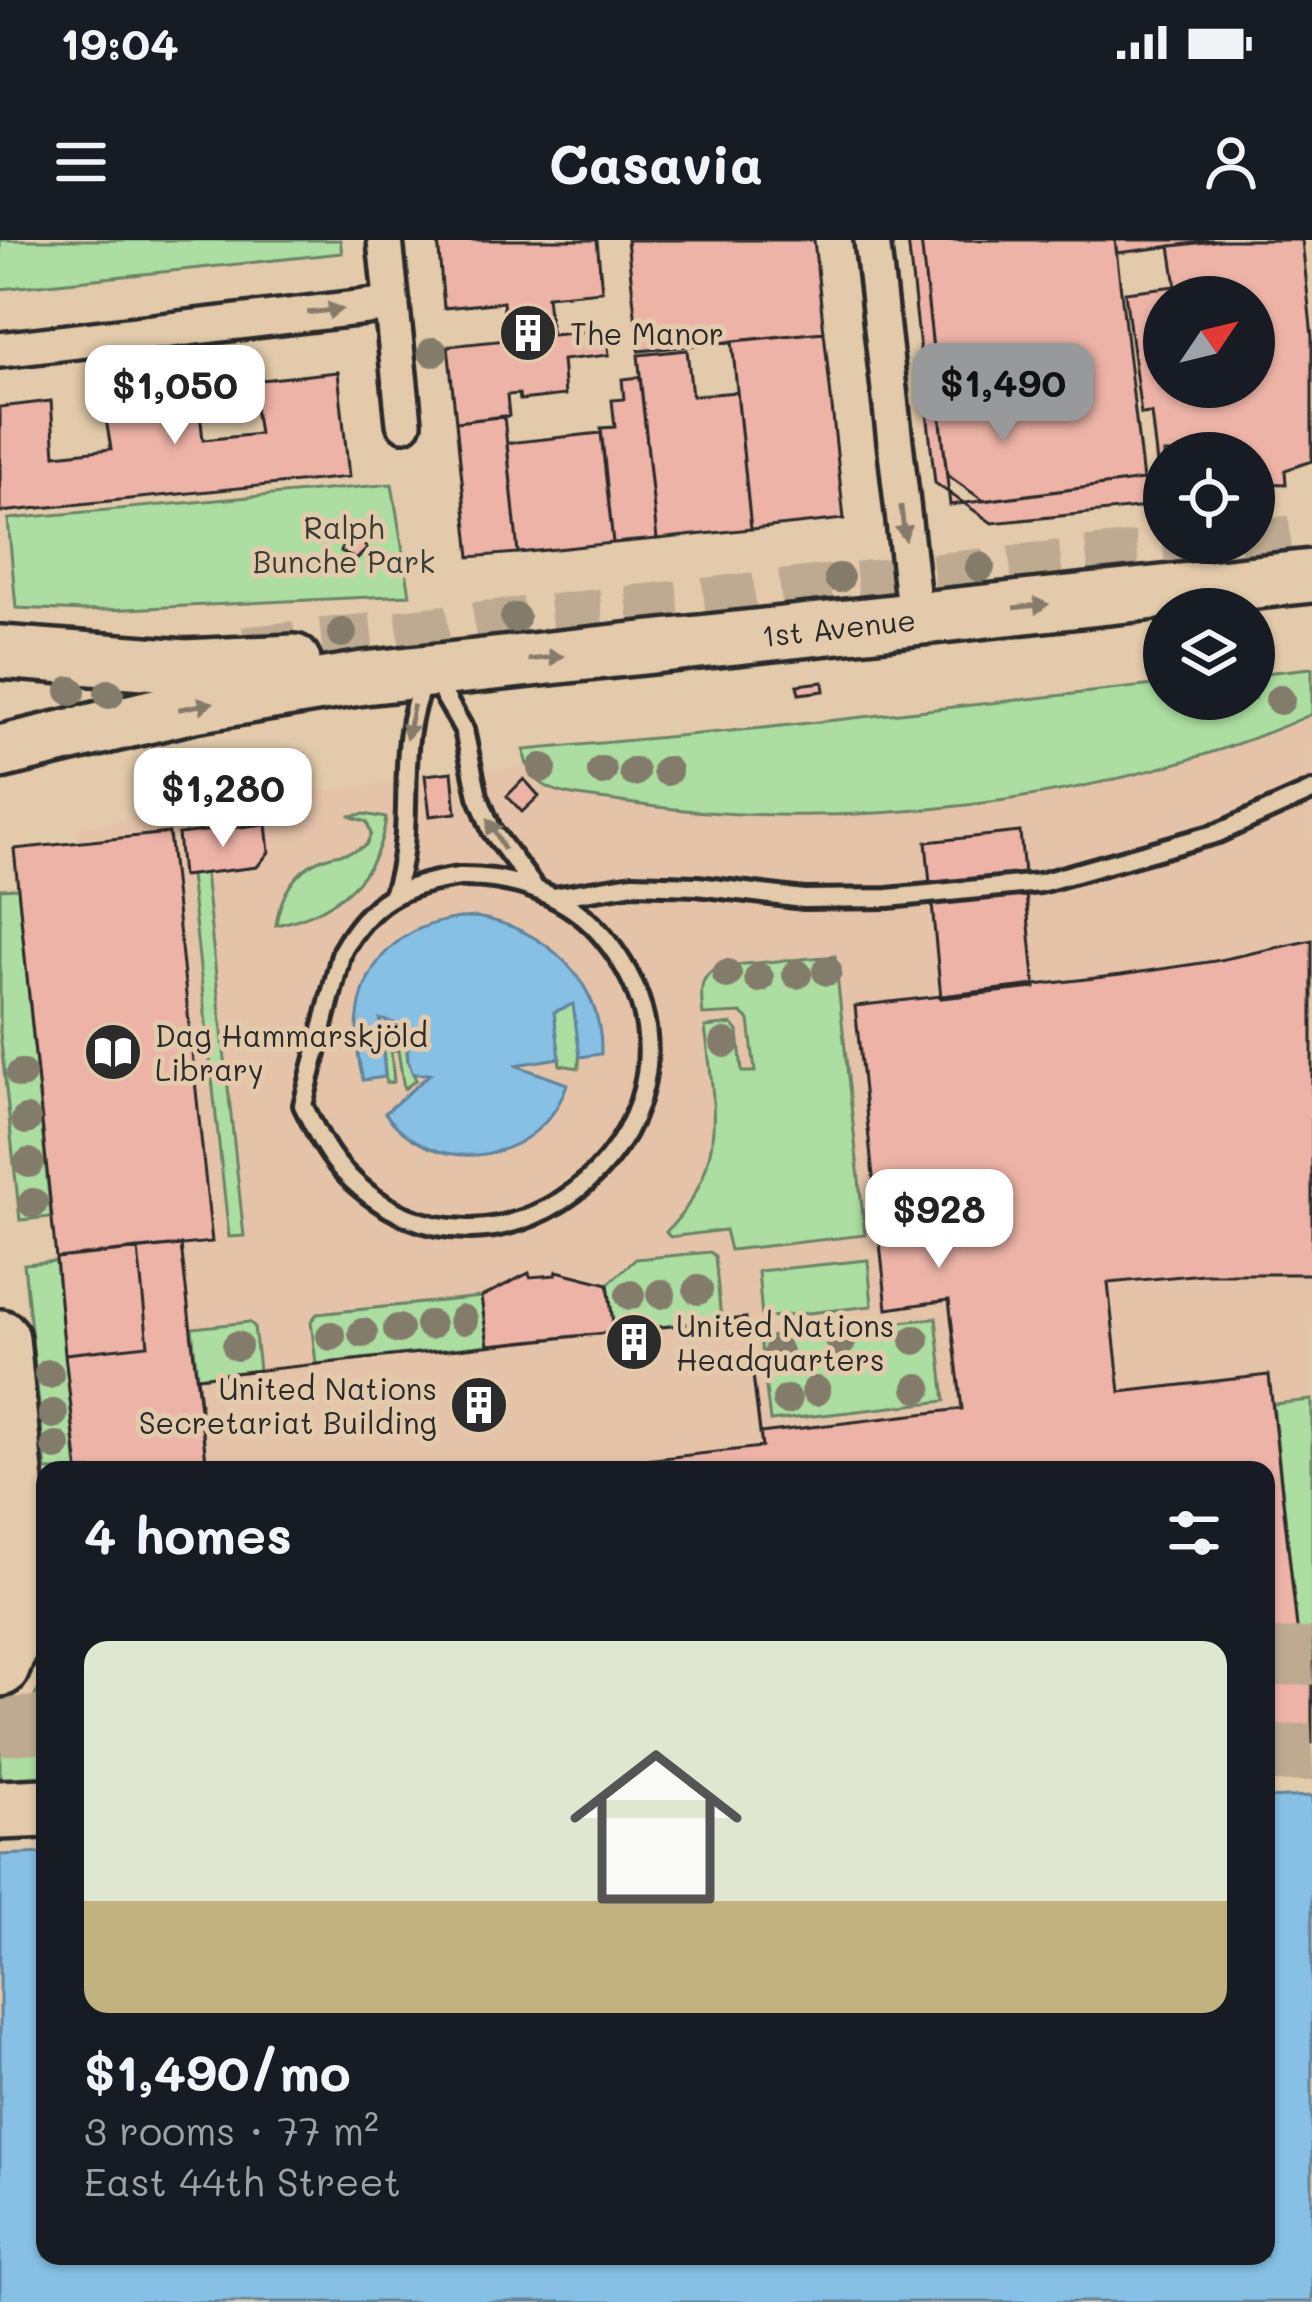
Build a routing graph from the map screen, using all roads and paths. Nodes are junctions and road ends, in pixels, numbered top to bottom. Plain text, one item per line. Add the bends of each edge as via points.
1 (385, 240) edge
2 (872, 240) edge
3 (392, 304) junction
4 (0, 350) edge
5 (404, 423) dead end
6 (1312, 576) edge
7 (915, 618) junction
8 (0, 652) edge
9 (429, 670) junction
10 (364, 678) junction
11 (0, 752) edge
12 (1312, 791) edge
13 (535, 889) junction
14 (393, 895) junction
15 (553, 898) junction
16 (0, 1340) edge
17 (0, 1666) edge
18 (36, 1808) edge
19 (0, 1810) edge

1 - 3 street
2 -> 7 street
4 -> 3 street
3 - 5 street
7 -> 6 main road, 1st Avenue
9 -> 7 main road, 1st Avenue
8 - 10 main road, 1st Avenue via 184,666 311,662
9 - 10 main road, 1st Avenue
13 -> 9 lane via 492,831 464,730
9 -> 14 lane via 408,727 408,832
11 -> 10 main road, 1st Avenue via 193,706
12 - 15 lane via 1218,833 1040,883 825,899 633,884
13 - 14 lane via 459,877
13 - 15 lane
14 - 15 lane via 366,912 342,950 303,1105 325,1147 365,1191 412,1217 472,1228 535,1216 585,1187 620,1147 643,1093 648,1050 635,987 599,932
16 - 17 highway via 23,1556 20,1616
18 - 19 highway

